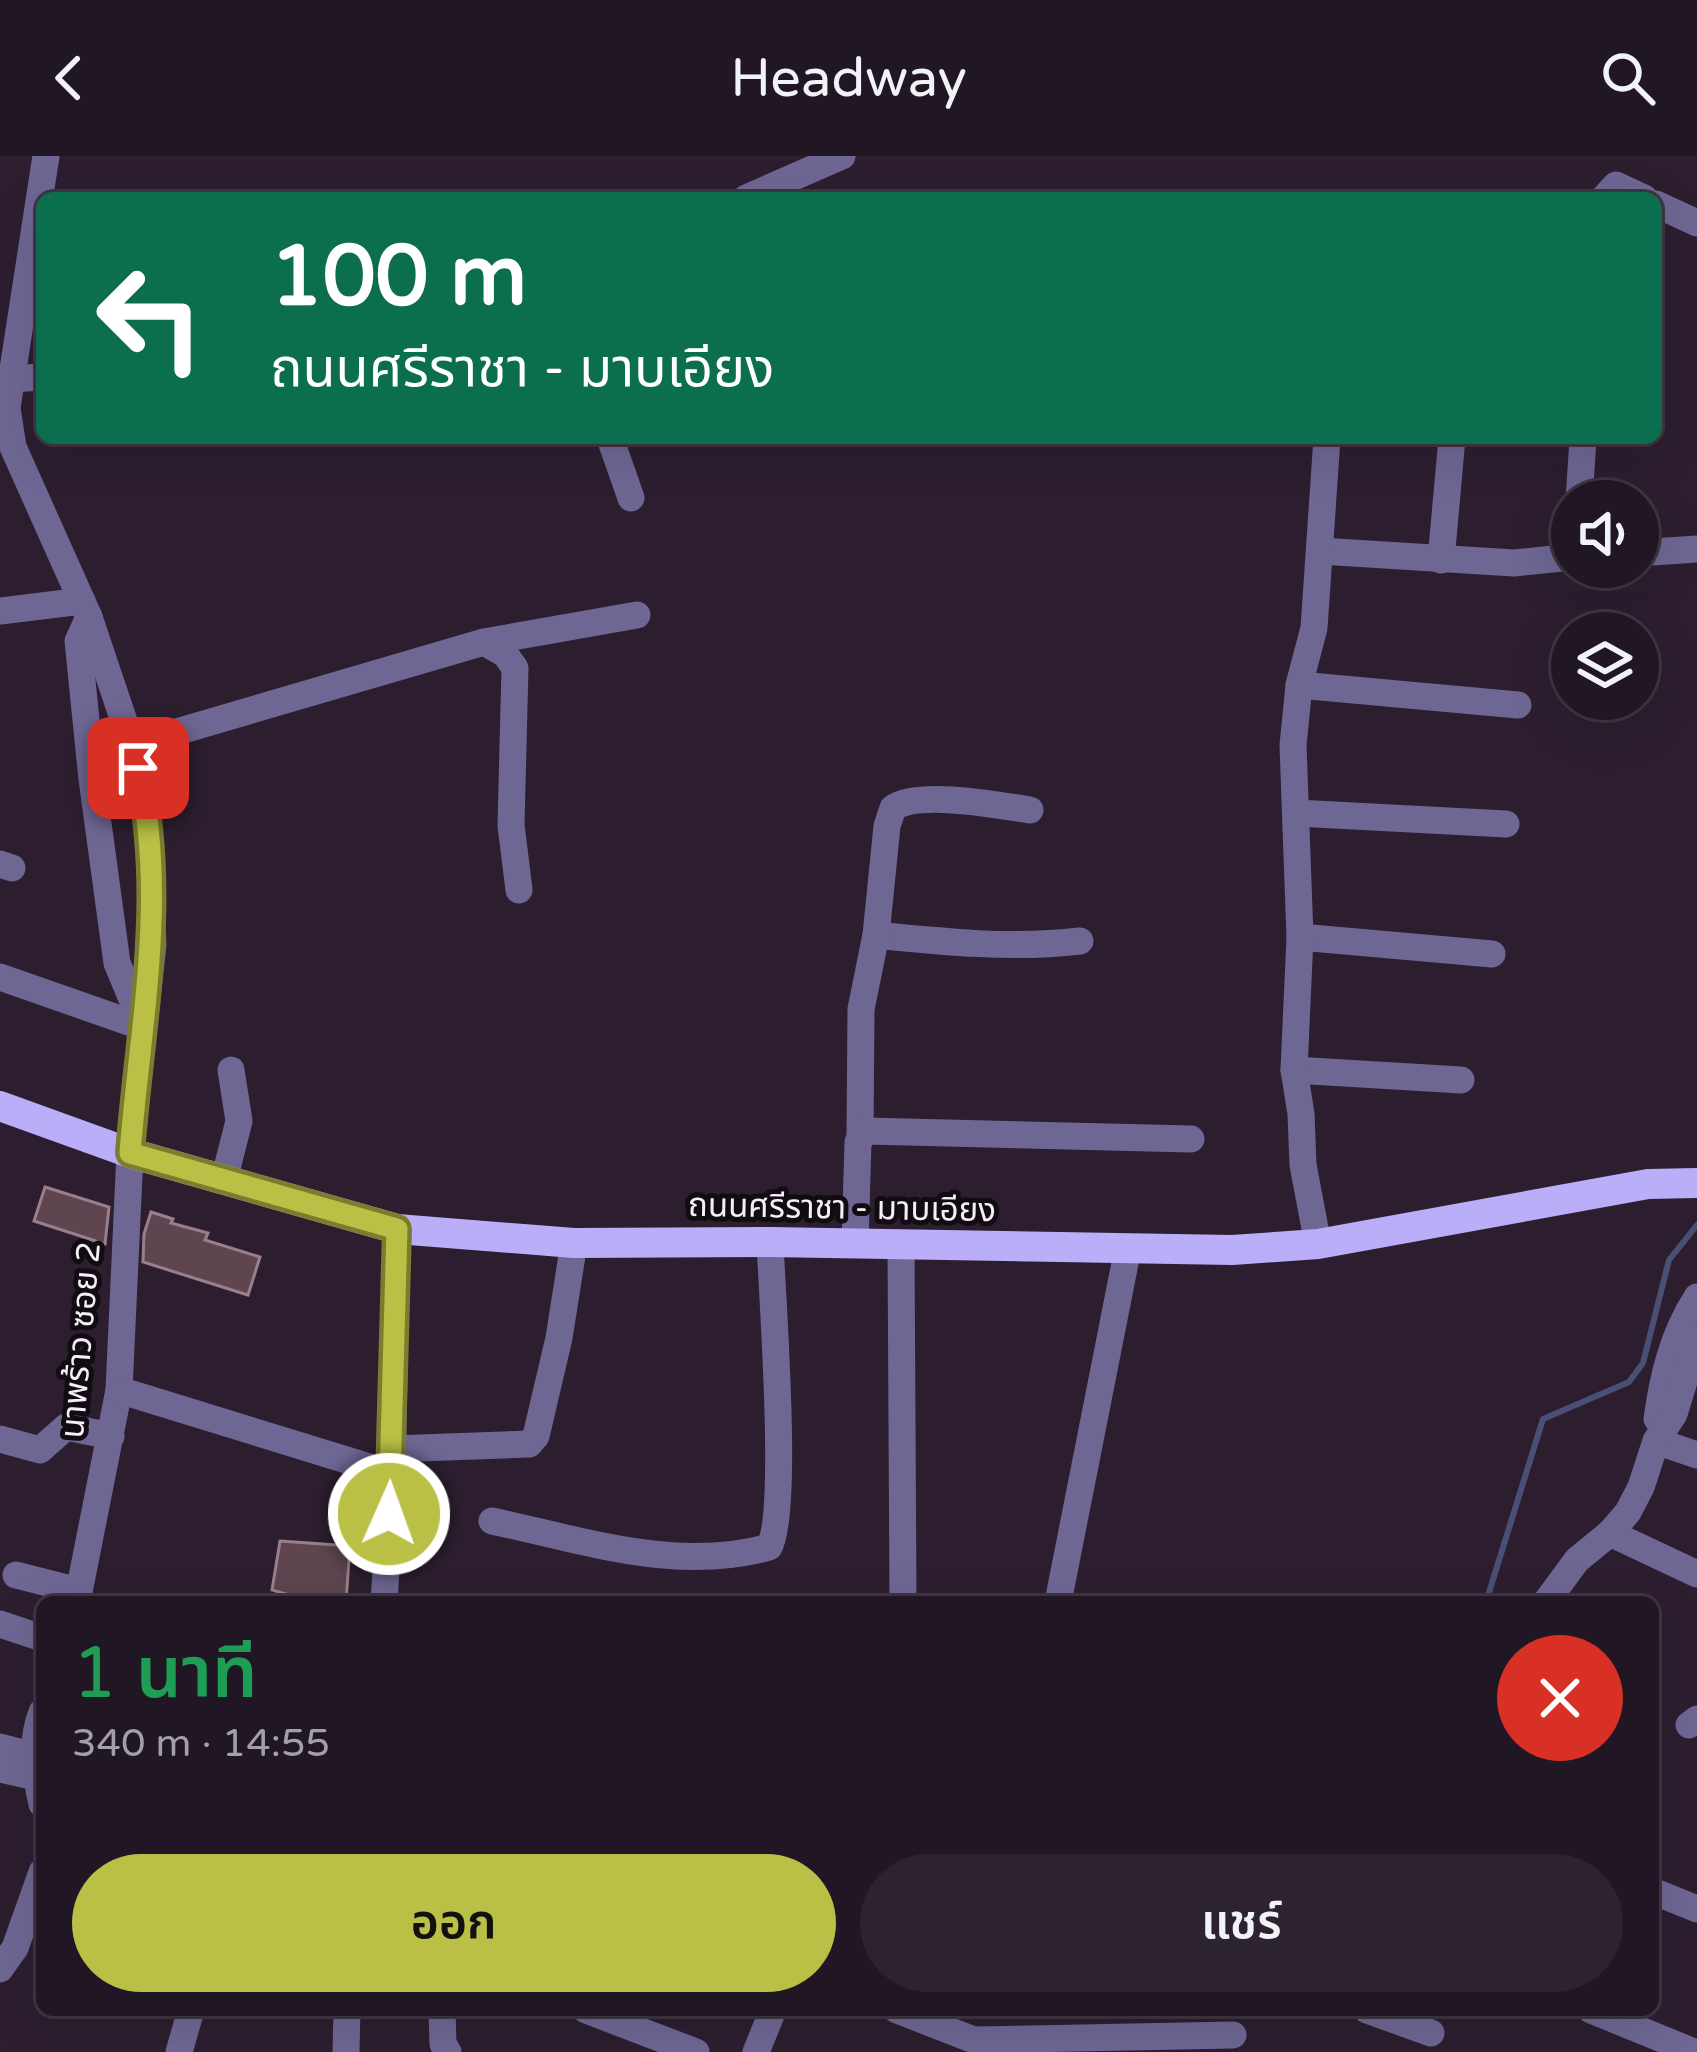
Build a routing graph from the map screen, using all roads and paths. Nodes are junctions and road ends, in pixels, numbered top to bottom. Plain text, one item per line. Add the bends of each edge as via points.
1 (46, 156) edge
2 (842, 156) edge
3 (40, 192) edge
4 (760, 192) edge
5 (1662, 207) edge
6 (36, 218) edge
7 (1697, 223) edge
8 (36, 378) edge
9 (10, 380) junction
10 (612, 444) edge
11 (1327, 444) edge
12 (1452, 444) edge
13 (1583, 444) edge
14 (1580, 480) edge
15 (631, 498) dead end
16 (1697, 549) edge
17 (1320, 551) junction
18 (1659, 552) edge
19 (1551, 559) edge
20 (1442, 560) junction
21 (85, 609) junction
22 (0, 611) edge
23 (637, 615) dead end
24 (484, 642) junction
25 (1299, 685) junction
26 (1518, 705) dead end
27 (132, 745) junction
28 (1030, 810) dead end
29 (1296, 813) junction
30 (1506, 824) dead end
31 (519, 890) dead end
32 (876, 935) junction
33 (1300, 937) junction
34 (1080, 941) dead end
35 (1492, 954) dead end
36 (0, 976) edge
37 (143, 1027) junction
38 (231, 1070) dead end
39 (1294, 1070) junction
40 (1461, 1080) dead end
41 (0, 1106) edge
42 (860, 1136) junction
43 (1191, 1138) dead end
44 (130, 1153) junction
45 (224, 1180) junction
46 (1697, 1183) edge
47 (397, 1229) junction
48 (770, 1242) junction
49 (1327, 1242) junction
50 (574, 1243) junction
51 (855, 1243) junction
52 (901, 1244) junction
53 (1128, 1248) junction
54 (1697, 1297) edge
55 (1697, 1340) edge
56 (119, 1390) junction
57 (111, 1436) junction
58 (0, 1438) edge
59 (1656, 1441) junction
60 (1697, 1455) edge
61 (391, 1461) junction
62 (492, 1521) dead end
63 (1610, 1534) junction
64 (1697, 1574) edge
65 (16, 1575) dead end
66 (78, 1596) edge
67 (384, 1596) edge
68 (902, 1596) edge
69 (1059, 1596) edge
70 (1550, 1596) edge
71 (0, 1624) edge
72 (36, 1636) edge
73 (0, 1747) edge
74 (0, 1769) edge
75 (36, 1777) edge
76 (36, 1778) edge
77 (36, 1888) edge
78 (1659, 1894) edge
79 (1697, 1909) edge
80 (0, 1969) edge
81 (189, 2016) edge
82 (347, 2016) edge
83 (442, 2016) edge
84 (602, 2016) edge
85 (770, 2016) edge
86 (909, 2016) edge
87 (1384, 2016) edge
88 (1606, 2016) edge
89 (1234, 2032) edge
90 (1431, 2032) dead end
91 (964, 2044) edge
92 (179, 2052) edge
93 (346, 2052) edge
94 (448, 2052) edge
95 (696, 2052) edge
96 (756, 2052) edge
97 (1694, 2052) edge

1 - 3 street, นาพร้าว ซอย 2
2 - 4 street
5 - 7 street
6 - 9 street, นาพร้าว ซอย 2
8 - 9 street
9 - 21 street, นาพร้าว ซอย 2 via 13,447
10 - 15 street
11 - 17 street
12 - 20 street
13 - 14 street
16 - 18 street
17 - 20 street
17 - 25 street
19 - 20 street
21 - 22 street
21 - 27 street, นาพร้าว ซอย 2
21 - 37 street via 80,669 107,894 117,963
23 - 24 street
24 - 27 street
24 - 31 street via 515,668 511,825
25 - 26 street
25 - 29 street
27 - 37 street, นาพร้าว ซอย 2 via 148,821 153,944
28 - 32 street via 966,801 896,804
29 - 30 street
29 - 33 street
32 - 34 street
32 - 42 street via 862,1009
33 - 35 street
33 - 39 street
36 - 37 street
37 - 44 street, นาพร้าว ซอย 2
38 - 45 street via 238,1120
39 - 40 street
39 - 49 street via 1301,1114 1321,1156
41 - 44 main road, ถนนศรีราชา - มาบเอียง
42 - 43 street
42 - 51 street
44 - 45 main road, ถนนศรีราชา - มาบเอียง
44 - 56 street, นาพร้าว ซอย 2
45 - 47 main road, ถนนศรีราชา - มาบเอียง
46 - 49 main road, ถนนศรีราชา - มาบเอียง via 1648,1184
47 - 50 main road, ถนนศรีราชา - มาบเอียง
47 - 61 street
48 - 50 main road, ถนนศรีราชา - มาบเอียง
48 - 51 main road, ถนนศรีราชา - มาบเอียง
48 - 62 street via 777,1535 770,1547 710,1555 615,1552
49 - 53 main road, ถนนศรีราชา - มาบเอียง
50 - 61 street via 536,1436 529,1444
51 - 52 main road, ถนนศรีราชา - มาบเอียง
52 - 53 main road, ถนนศรีราชา - มาบเอียง
52 - 68 street
53 - 69 street
54 - 59 street via 1663,1377
55 - 59 street via 1674,1414
56 - 57 street, นาพร้าว ซอย 2
56 - 61 street
57 - 58 street via 66,1427 40,1450
57 - 66 street, นาพร้าว ซอย 2
59 - 60 street
59 - 63 street via 1641,1487
61 - 67 street
63 - 64 street
63 - 70 street
65 - 66 street
71 - 72 street
73 - 75 street
74 - 76 street
77 - 80 street
78 - 79 street
81 - 92 street
82 - 93 street
83 - 94 street
84 - 95 street
85 - 96 street
86 - 91 street
87 - 90 street
88 - 97 street
89 - 91 street

